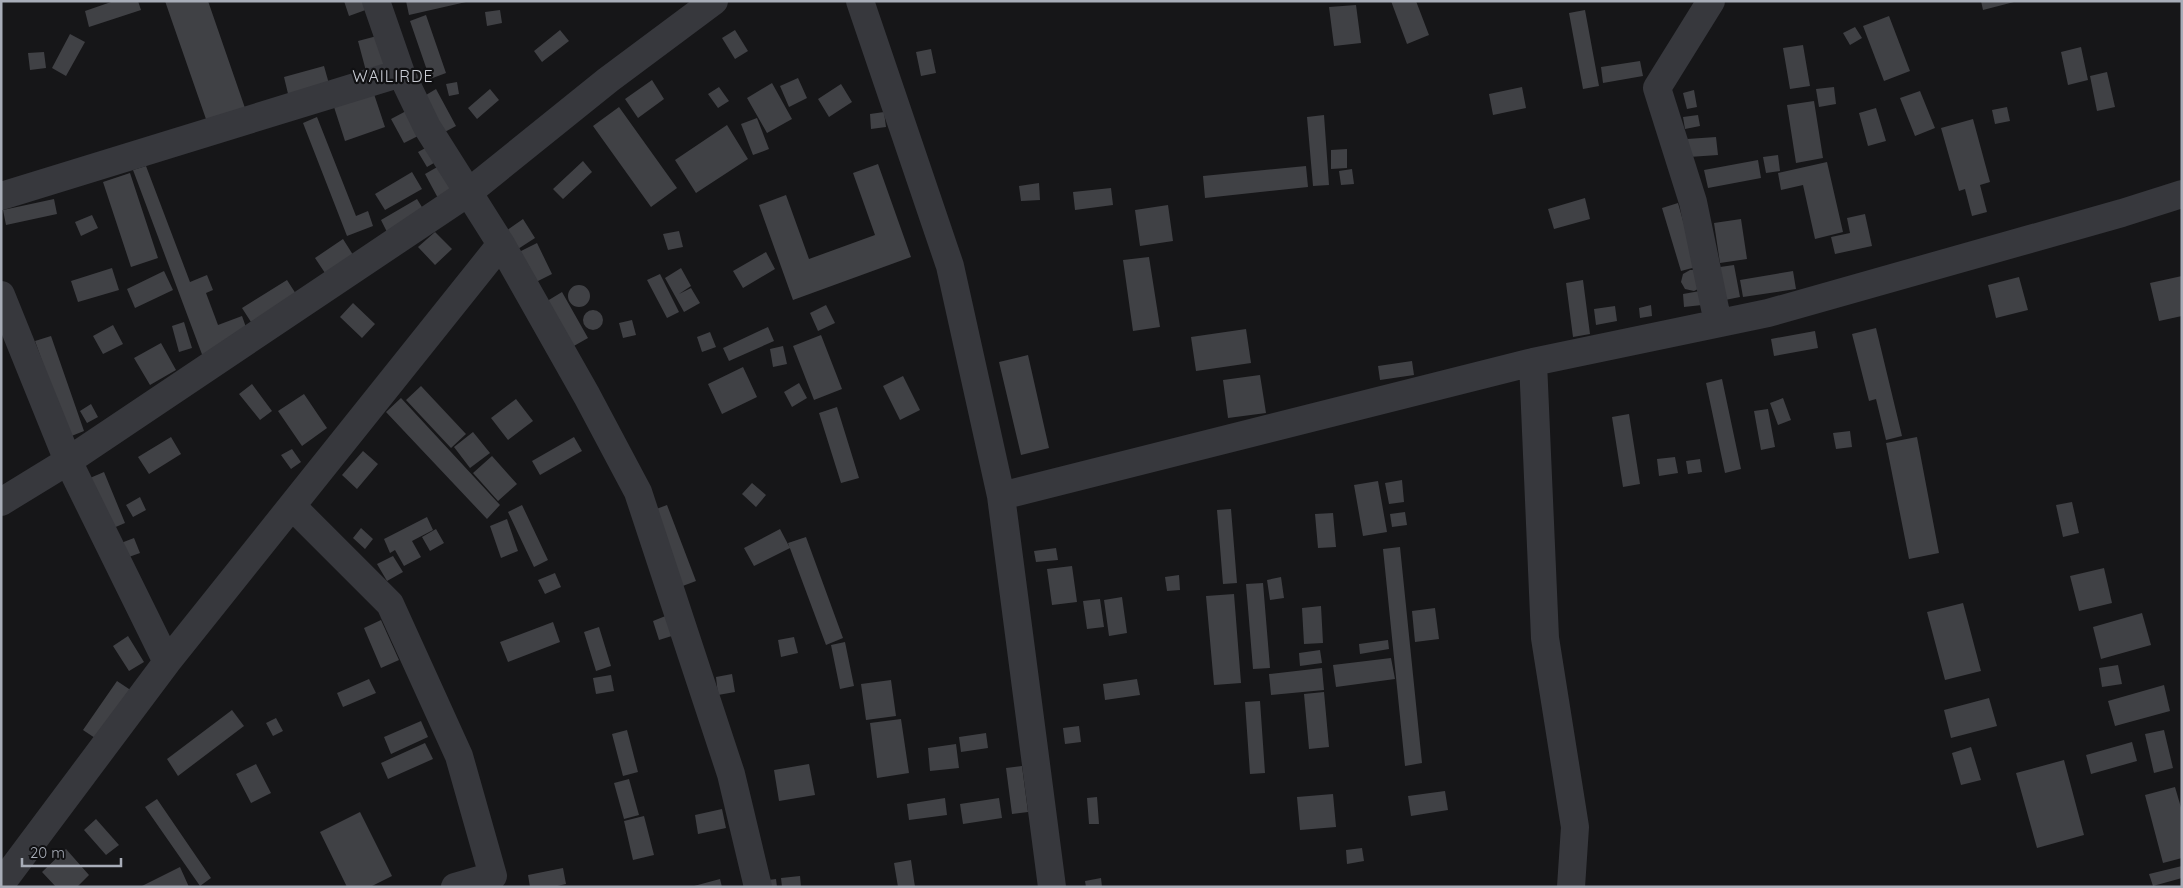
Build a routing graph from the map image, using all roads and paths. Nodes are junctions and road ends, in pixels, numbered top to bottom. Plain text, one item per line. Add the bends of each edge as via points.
1 (376, 1) edge
2 (714, 1) edge
3 (860, 1) edge
4 (1710, 1) edge
5 (401, 73) junction
6 (469, 192) junction
7 (2182, 194) edge
8 (1, 196) edge
9 (501, 244) junction
10 (1, 295) edge
11 (1718, 323) junction
12 (1532, 362) junction
13 (68, 461) junction
14 (1001, 496) junction
15 (1, 502) edge
16 (292, 506) junction
17 (167, 662) junction
18 (1, 884) edge
19 (455, 887) edge
20 (758, 887) edge
21 (1052, 887) edge
22 (1571, 887) edge

1 - 5 street
2 - 6 street via 608,80
3 - 14 street via 950,266
4 - 11 street via 1658,88 1693,202
5 - 6 street via 427,127
5 - 8 street
6 - 9 street
6 - 13 street
7 - 11 street via 1768,313
9 - 16 street
9 - 20 street via 638,492 731,774
10 - 13 street
11 - 12 street
12 - 14 street
12 - 22 street via 1546,638 1575,827
13 - 15 street
13 - 17 street
14 - 21 street
16 - 17 street
16 - 19 street via 390,604 459,756 493,876
17 - 18 street

